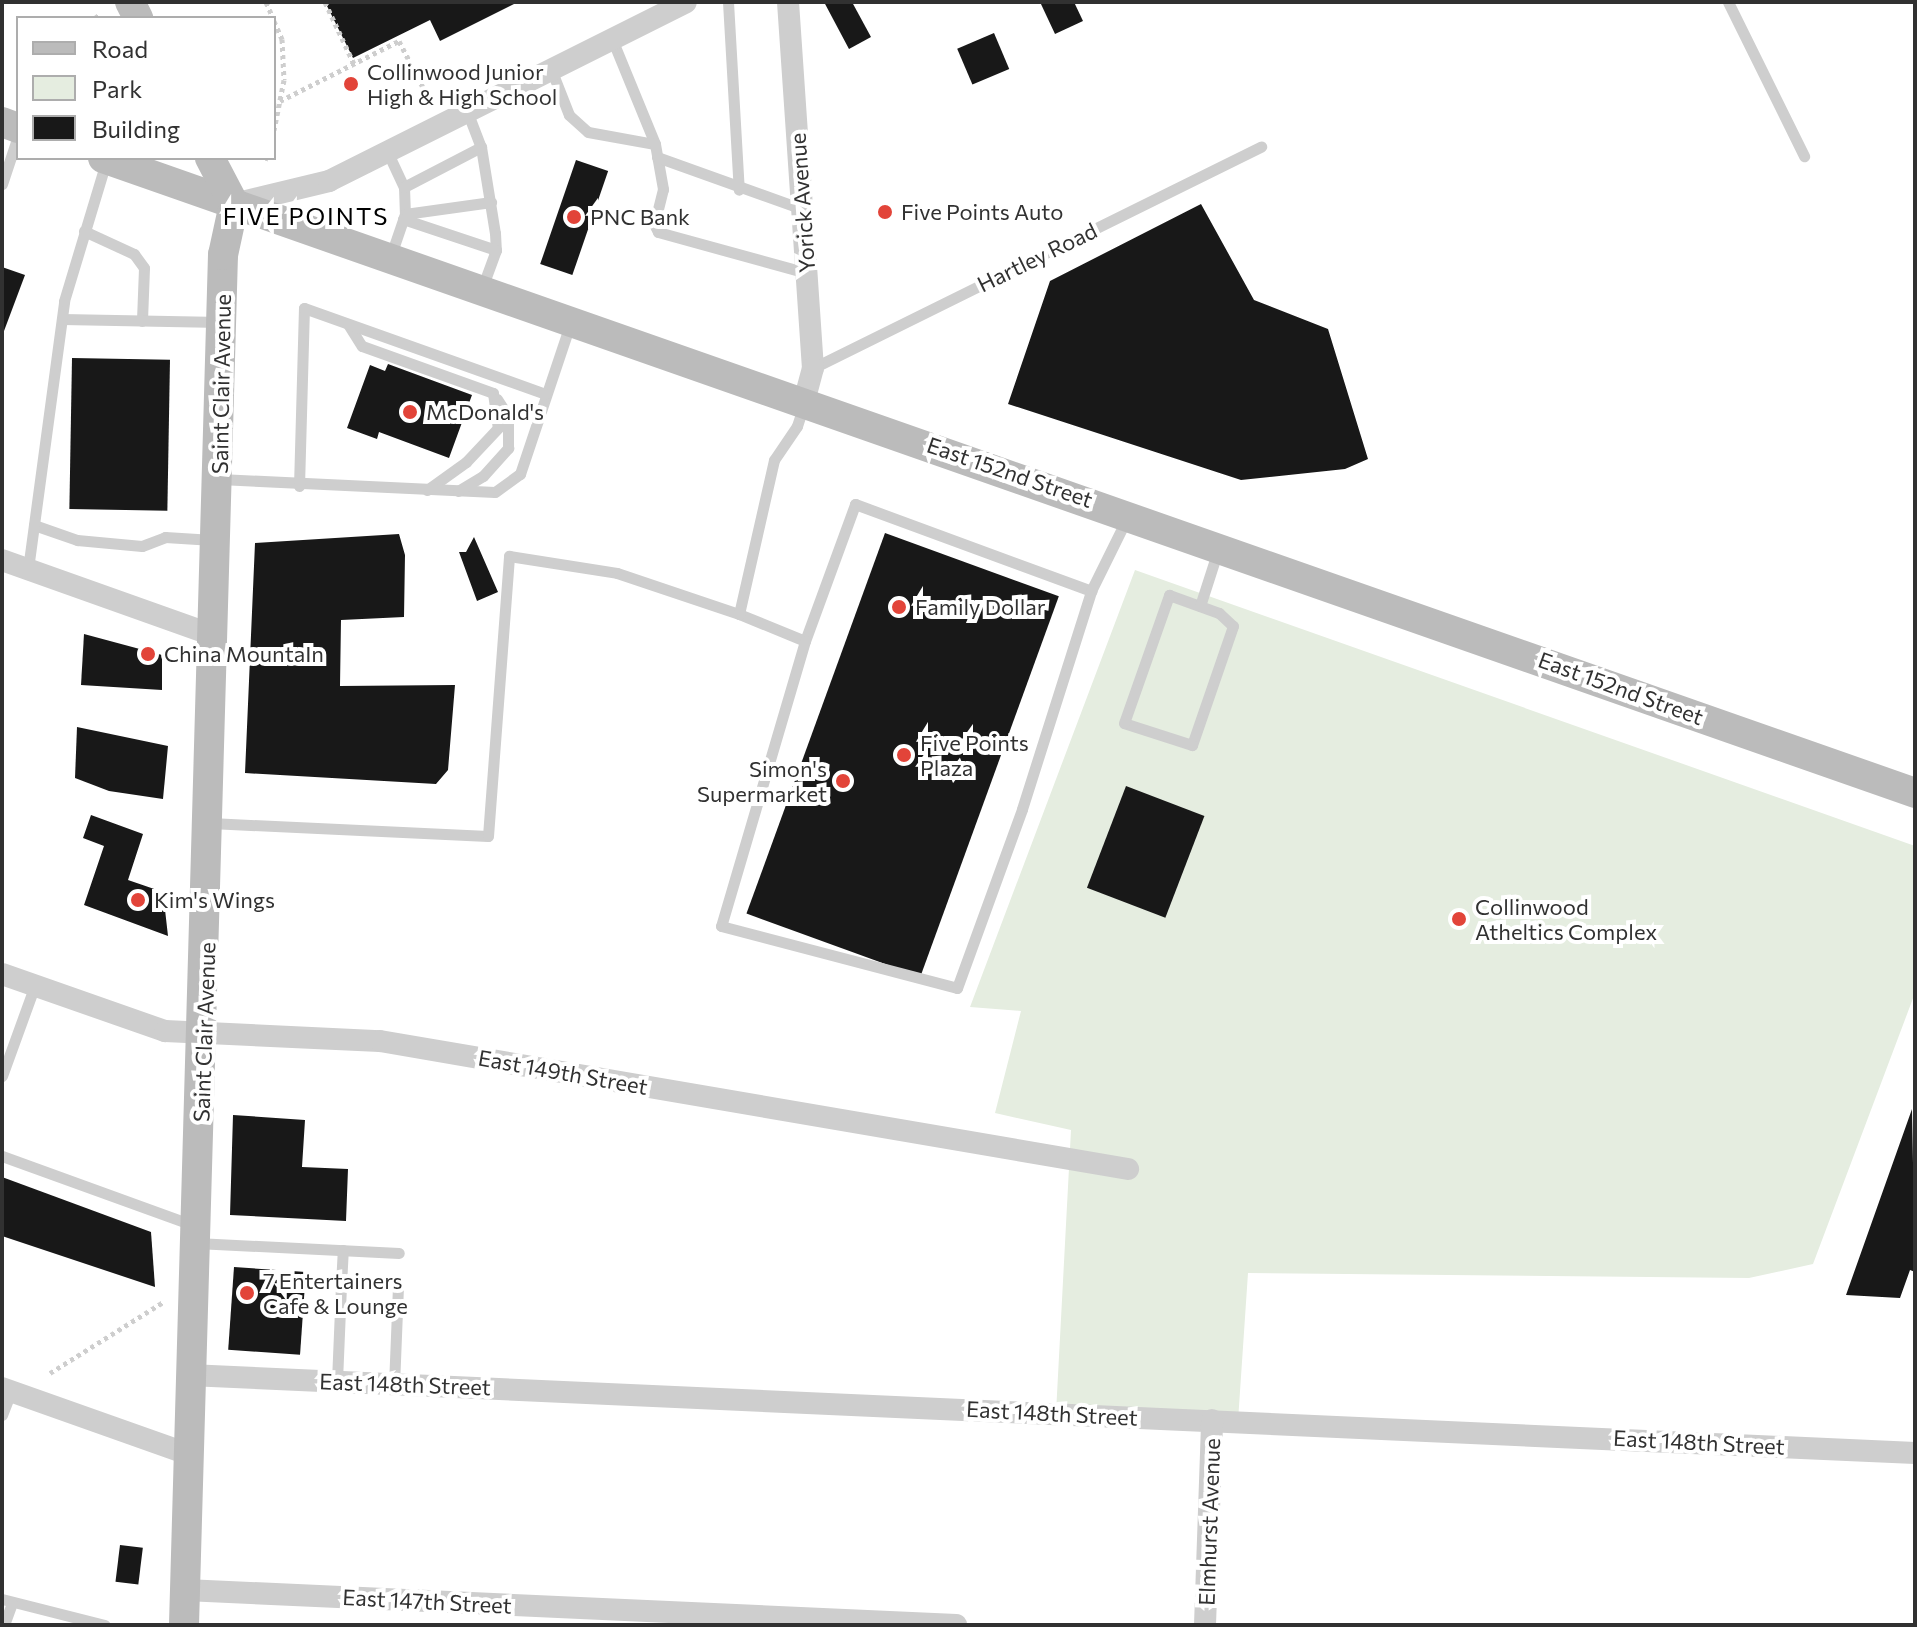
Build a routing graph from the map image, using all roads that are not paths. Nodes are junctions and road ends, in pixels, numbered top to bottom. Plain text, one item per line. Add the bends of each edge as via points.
1 (686, 2) edge
2 (728, 2) edge
3 (788, 2) edge
4 (1728, 2) edge
5 (612, 39) junction
6 (551, 69) junction
7 (467, 111) junction
8 (16, 142) edge
9 (655, 144) junction
10 (481, 147) junction
11 (1261, 147) dead end
12 (387, 151) junction
13 (1804, 156) dead end
14 (657, 157) junction
15 (105, 160) edge
16 (108, 160) edge
17 (211, 160) edge
18 (2, 184) edge
19 (404, 187) junction
20 (739, 190) junction
21 (491, 202) junction
22 (234, 204) junction
23 (802, 209) junction
24 (404, 217) junction
25 (84, 231) junction
26 (496, 250) junction
27 (389, 259) junction
28 (807, 273) junction
29 (481, 292) junction
30 (62, 319) junction
31 (572, 319) junction
32 (142, 321) junction
33 (222, 322) junction
34 (348, 323) junction
35 (813, 368) junction
36 (493, 393) junction
37 (545, 394) junction
38 (804, 402) junction
39 (219, 479) junction
40 (299, 486) junction
41 (426, 490) junction
42 (458, 491) junction
43 (1129, 514) junction
44 (34, 525) junction
45 (218, 541) junction
46 (1220, 546) junction
47 (2, 560) edge
48 (28, 569) junction
49 (1091, 591) junction
50 (1200, 606) junction
51 (739, 614) junction
52 (216, 636) junction
53 (805, 641) junction
54 (1915, 793) edge
55 (210, 823) junction
56 (2, 974) edge
57 (35, 985) junction
58 (204, 1031) junction
59 (2, 1076) edge
60 (2, 1156) edge
61 (1128, 1169) dead end
62 (195, 1235) junction
63 (343, 1250) junction
64 (399, 1253) dead end
65 (341, 1285) junction
66 (189, 1375) junction
67 (337, 1381) junction
68 (394, 1384) junction
69 (6, 1390) edge
70 (2, 1415) edge
71 (1212, 1420) junction
72 (1915, 1453) edge
73 (188, 1454) junction
74 (185, 1590) junction
75 (7, 1601) edge
76 (4, 1625) edge
77 (105, 1625) edge
78 (184, 1625) edge
79 (956, 1625) edge
80 (1205, 1625) edge

1 - 5 street
2 - 20 lane
3 - 23 street, Yorick Avenue
4 - 13 lane
5 - 6 street
5 - 9 lane
6 - 7 street
6 - 9 lane via 569,115 588,132
7 - 10 lane
7 - 12 street
8 - 18 lane
9 - 14 lane
10 - 19 lane
10 - 21 lane
11 - 35 lane, Hartley Road
12 - 19 lane
12 - 22 street via 329,181
14 - 20 lane
14 - 28 lane via 663,189 654,224 658,232
15 - 25 lane
16 - 22 street, East 152nd Street
17 - 22 street
19 - 24 lane
20 - 23 lane
21 - 24 lane
21 - 26 lane
22 - 27 street, East 152nd Street
22 - 33 street, Saint Clair Avenue via 223,255
23 - 28 street, Yorick Avenue
24 - 26 lane
24 - 27 lane
25 - 30 lane
25 - 32 lane via 134,254 144,268
26 - 29 lane
27 - 29 street, East 152nd Street
28 - 35 street, Yorick Avenue
29 - 31 street, East 152nd Street
30 - 32 lane
30 - 44 lane
31 - 37 lane
31 - 38 street, East 152nd Street
32 - 33 lane
33 - 39 street, Saint Clair Avenue
34 - 36 lane via 362,346
34 - 37 lane
34 - 40 lane via 304,308
35 - 38 street, Yorick Avenue
36 - 41 lane via 498,428 484,446
36 - 42 lane via 508,416 508,448 483,476
37 - 42 lane via 520,474 495,492
38 - 43 street, East 152nd Street
38 - 51 lane via 797,426 774,460
39 - 40 lane
39 - 45 street, Saint Clair Avenue
40 - 41 lane
41 - 42 lane
43 - 46 street, East 152nd Street
43 - 49 lane
44 - 45 lane via 77,540 142,546 165,537
44 - 48 lane
45 - 52 street, Saint Clair Avenue
46 - 50 lane
46 - 54 street, East 152nd Street
47 - 48 street
48 - 52 street
49 - 53 lane via 855,504
49 - 53 lane via 1022,809 957,988 721,926
50 - 50 lane via 1169,595 1124,723 1192,745 1233,626
51 - 53 lane
51 - 55 lane via 617,573 509,556 488,836
52 - 55 street, Saint Clair Avenue
55 - 58 street, Saint Clair Avenue
56 - 57 street, East 149th Street
57 - 58 street, East 149th Street via 165,1031
57 - 59 lane
58 - 61 street, East 149th Street via 380,1041
58 - 62 street, Saint Clair Avenue
60 - 62 lane
62 - 63 lane
62 - 66 street, Saint Clair Avenue
63 - 64 lane
63 - 65 lane
65 - 67 lane
65 - 68 lane via 398,1286
66 - 67 street, East 148th Street
66 - 73 street, Saint Clair Avenue
67 - 68 street, East 148th Street
68 - 71 street, East 148th Street
69 - 70 lane
69 - 73 street
71 - 72 street, East 148th Street
71 - 80 street, Elmhurst Avenue
73 - 74 street, Saint Clair Avenue
74 - 78 street, Saint Clair Avenue
74 - 79 street, East 147th Street
75 - 76 lane
75 - 77 lane

